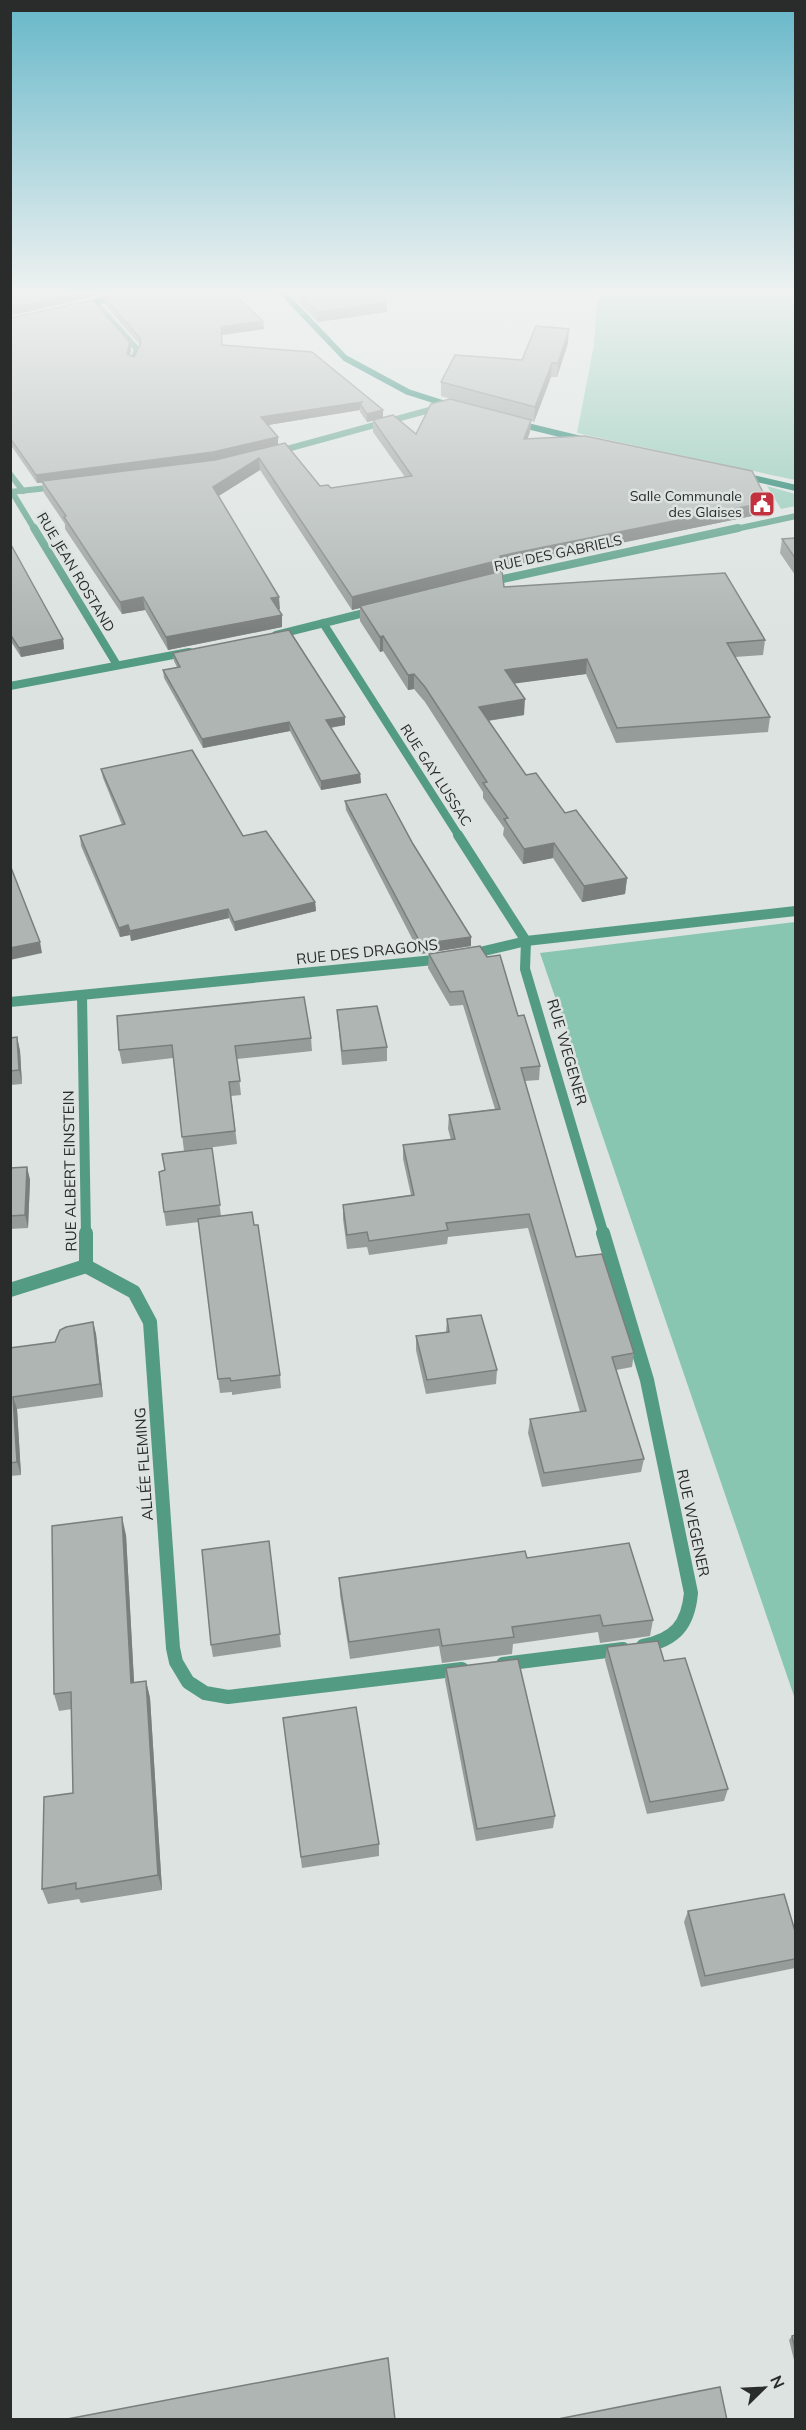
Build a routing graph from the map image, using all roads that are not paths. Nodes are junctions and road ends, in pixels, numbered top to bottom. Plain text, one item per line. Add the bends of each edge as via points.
1 (439, 407) edge
2 (509, 422) edge
3 (598, 443) edge
4 (265, 454) edge
5 (732, 473) edge
6 (10, 474) edge
7 (65, 486) edge
8 (795, 488) edge
9 (23, 491) junction
10 (11, 492) edge
11 (795, 516) edge
12 (481, 583) edge
13 (381, 608) edge
14 (323, 623) junction
15 (262, 638) edge
16 (195, 651) edge
17 (117, 665) junction
18 (10, 686) edge
19 (795, 911) edge
20 (526, 940) junction
21 (82, 996) junction
22 (10, 1002) edge
23 (86, 1266) junction
24 (10, 1290) edge
25 (193, 1687) joint

1 - 4 street
2 - 3 street
5 - 8 street
6 - 9 street
7 - 9 street
9 - 10 street
10 - 17 street, RUE JEAN ROSTAND
11 - 12 street, RUE DES GABRIELS
13 - 14 street
14 - 15 street
14 - 20 street, RUE GAY LUSSAC
16 - 17 street
17 - 18 street
19 - 20 street, RUE DES DRAGONS
20 - 21 street, RUE DES DRAGONS via 453,958
20 - 25 street, RUE WEGENER via 525,969 647,1380 691,1593 686,1624 661,1644 242,1697 211,1697
21 - 22 street, RUE DES DRAGONS
21 - 23 street, RUE ALBERT EINSTEIN
23 - 24 street, RUE ALBERT EINSTEIN
23 - 25 street, ALLÉE FLEMING via 135,1291 145,1304 150,1322 173,1648 176,1668

